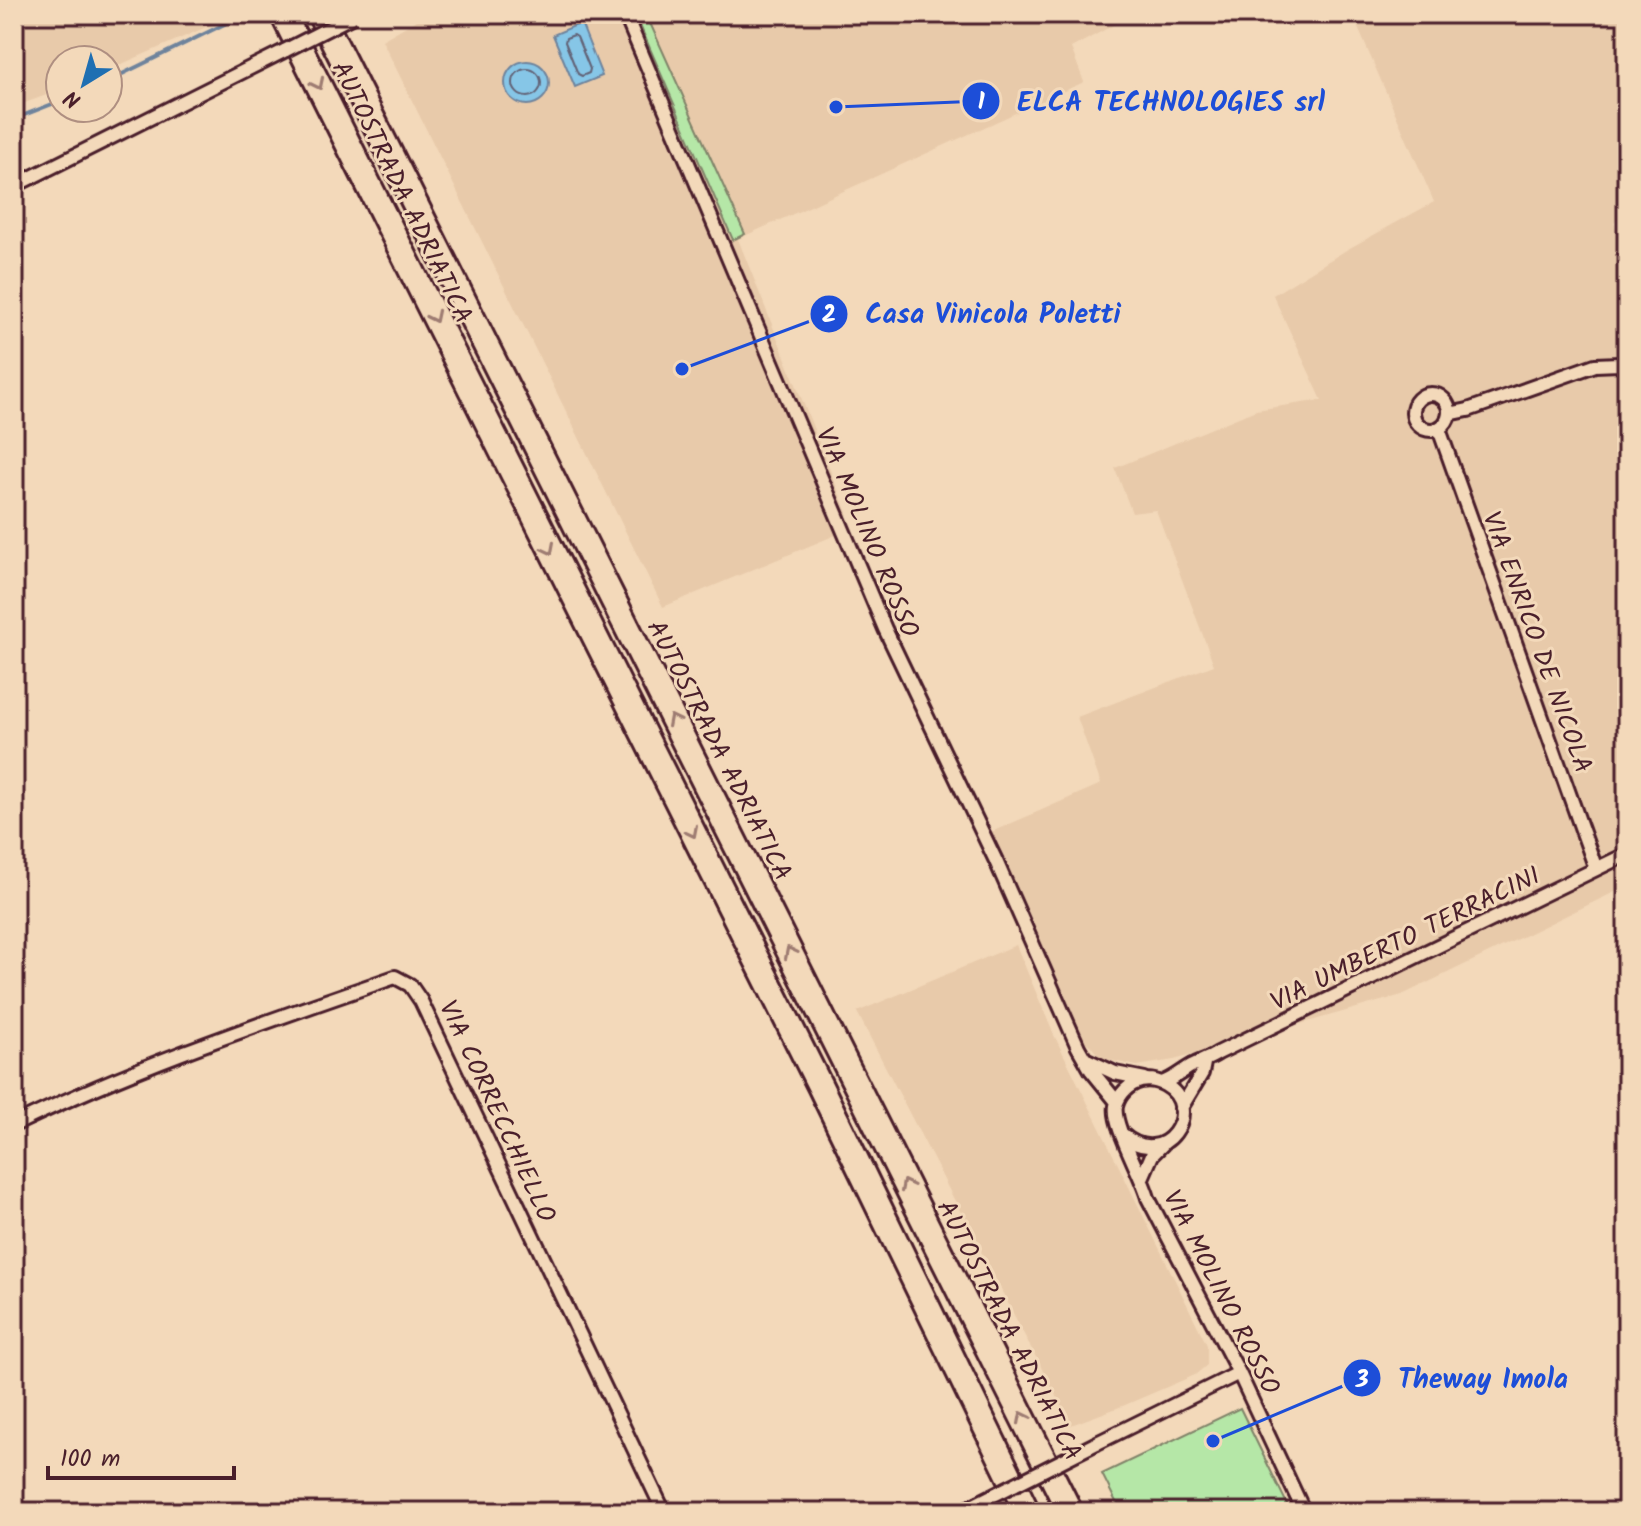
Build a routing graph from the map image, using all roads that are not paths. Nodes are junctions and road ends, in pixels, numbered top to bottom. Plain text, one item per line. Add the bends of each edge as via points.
1 (283, 14) edge
2 (320, 14) edge
3 (625, 14) edge
4 (356, 15) edge
5 (14, 186) edge
6 (1627, 366) edge
7 (1449, 414) junction
8 (1439, 429) junction
9 (1627, 854) edge
10 (1596, 869) junction
11 (1086, 1060) junction
12 (1204, 1063) junction
13 (1157, 1082) junction
14 (1117, 1102) junction
15 (1181, 1108) junction
16 (14, 1125) edge
17 (1122, 1134) junction
18 (1163, 1144) junction
19 (1142, 1178) junction
20 (1239, 1373) junction
21 (966, 1509) edge
22 (664, 1512) edge
23 (1027, 1512) edge
24 (1070, 1512) edge
25 (1304, 1512) edge

1 -> 23 highway, AUTOSTRADA ADRIATICA via 820,1086
24 -> 2 highway, AUTOSTRADA ADRIATICA
3 - 11 street, VIA MOLINO ROSSO via 885,629
4 - 5 street, bridge
6 - 7 street via 1595,365
7 - 8 street
7 - 8 street via 1447,403 1433,394 1414,403 1417,425
8 - 10 street, VIA ENRICO DE NICOLA
9 - 10 street, VIA UMBERTO TERRACINI
10 - 12 street, VIA UMBERTO TERRACINI
11 - 13 street
11 - 14 street, VIA MOLINO ROSSO
12 - 13 street, VIA UMBERTO TERRACINI
12 - 15 street
13 - 14 street via 1131,1085
13 - 15 street via 1171,1089
14 - 17 street
15 - 18 street via 1178,1129
16 - 22 street, VIA CORRECCHIELLO via 181,1052 395,977 410,985
17 - 18 street via 1141,1146
17 - 19 street, VIA MOLINO ROSSO
18 - 19 street, VIA MOLINO ROSSO
19 - 20 street, VIA MOLINO ROSSO
20 - 21 street, bridge
20 - 25 street, VIA MOLINO ROSSO

